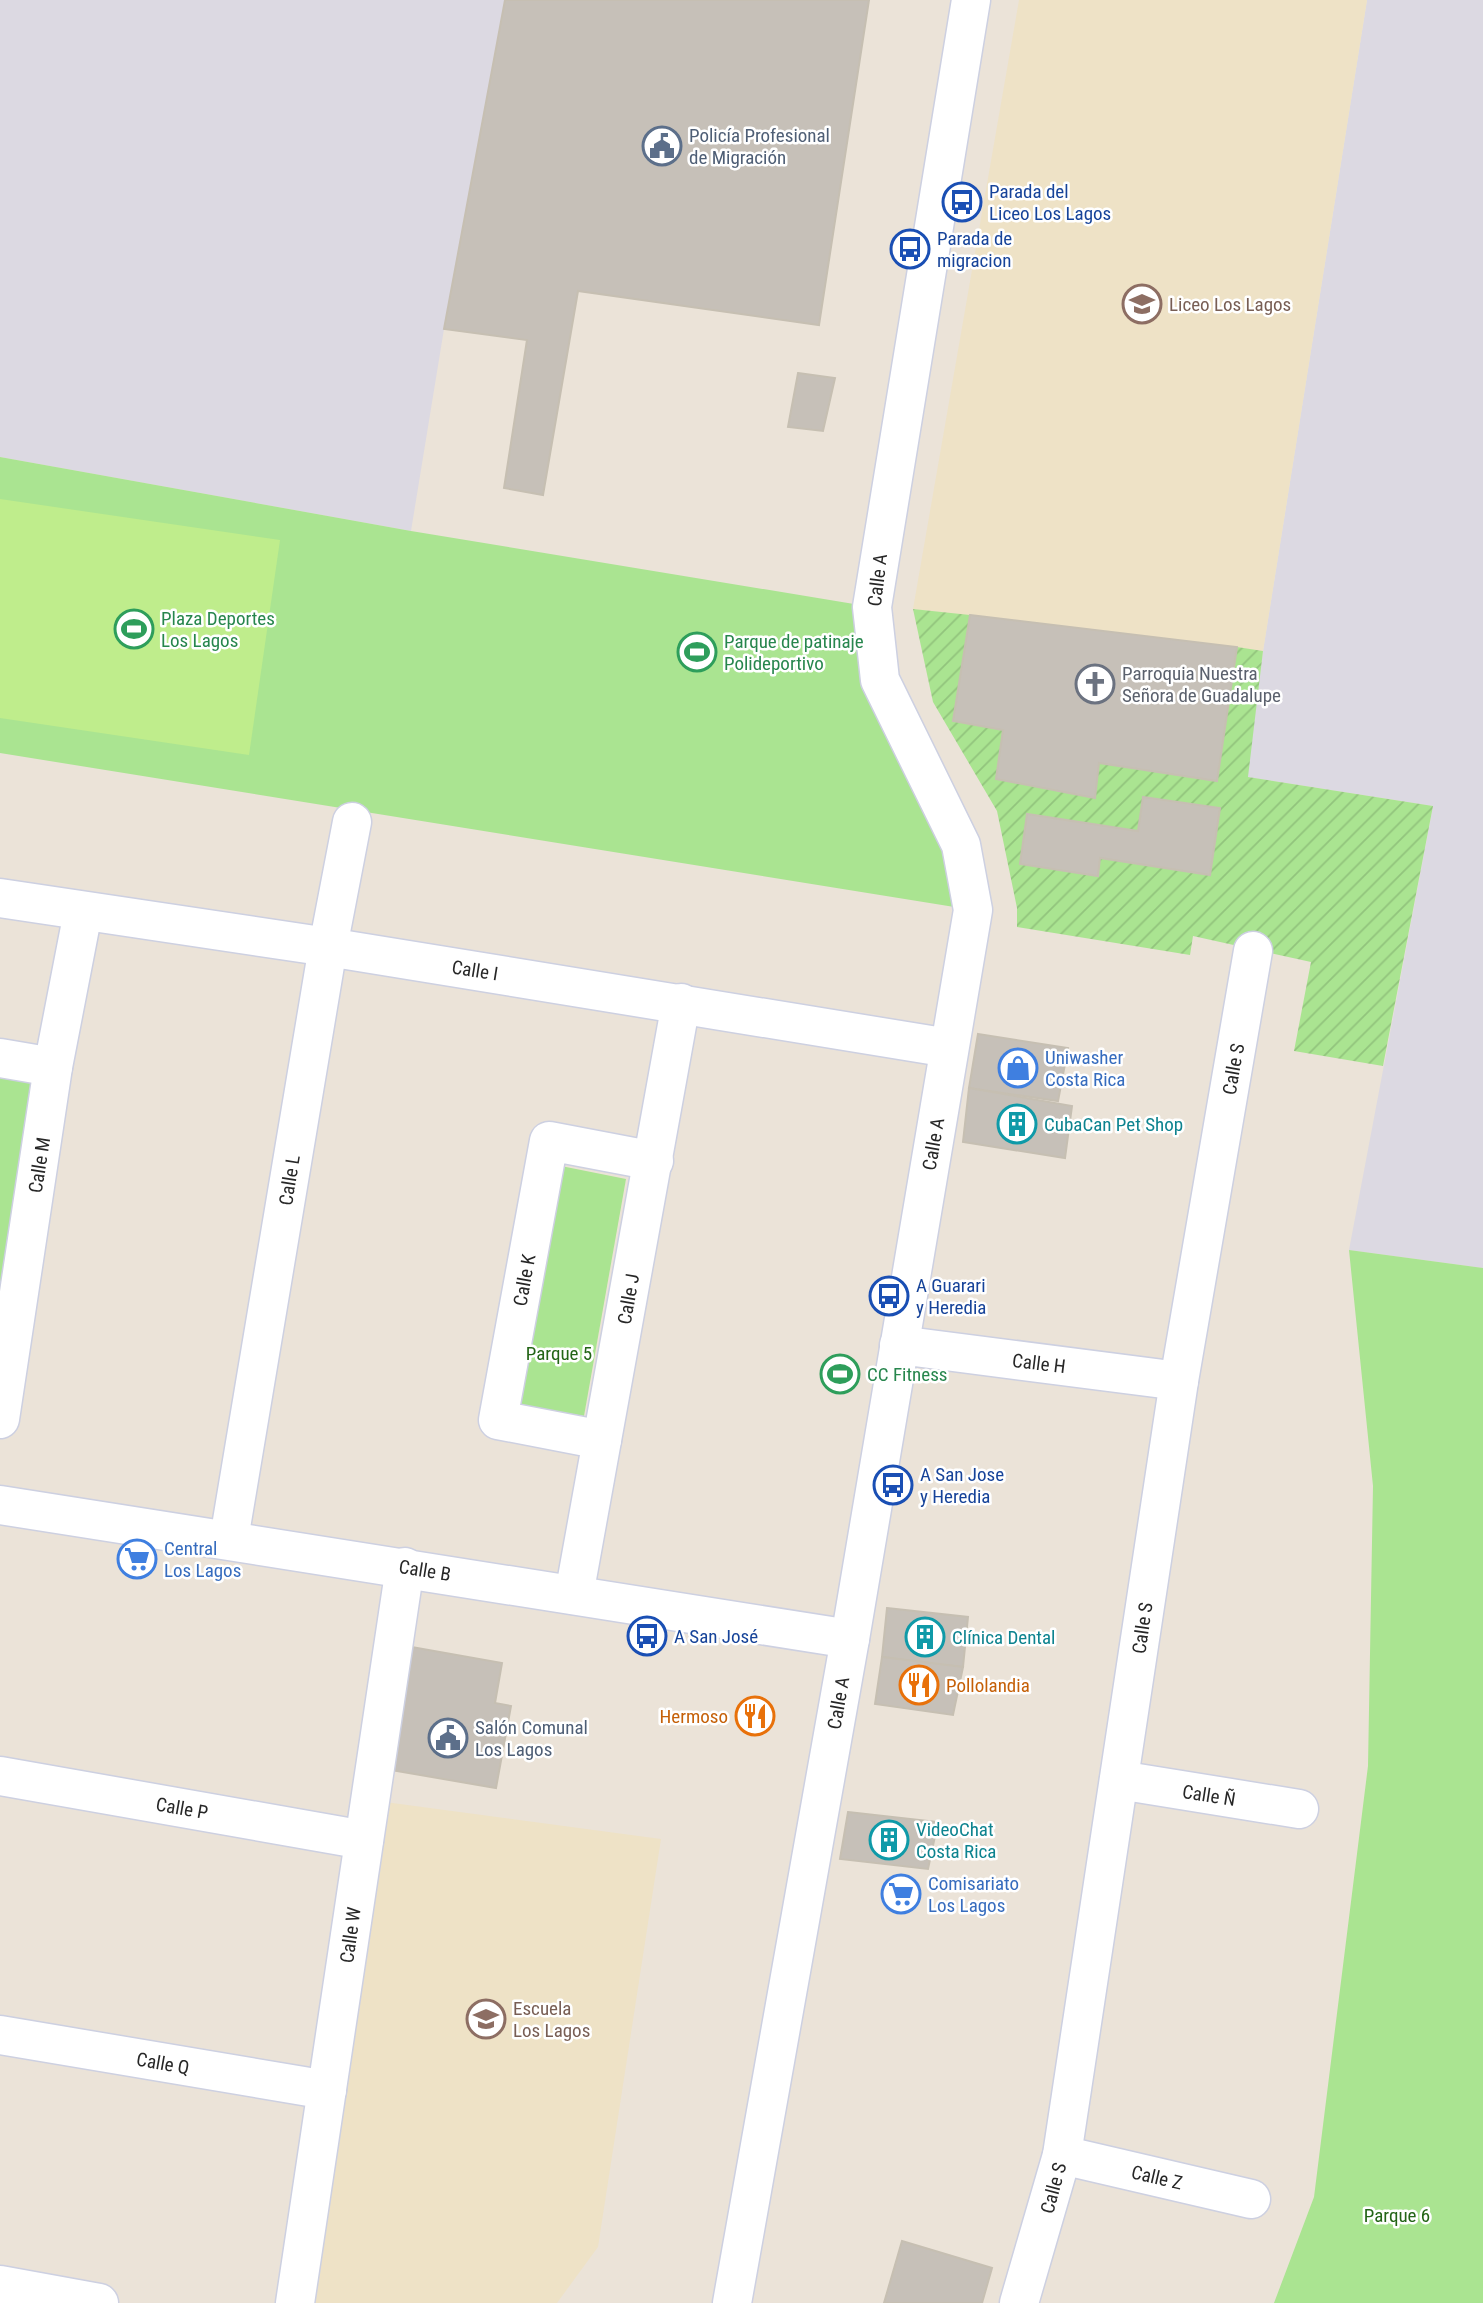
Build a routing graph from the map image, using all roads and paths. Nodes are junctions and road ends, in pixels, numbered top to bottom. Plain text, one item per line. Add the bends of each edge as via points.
1 (971, 0) edge
2 (352, 822) dead end
3 (0, 898) edge
4 (83, 912) junction
5 (328, 947) junction
6 (1253, 951) dead end
7 (681, 1003) junction
8 (949, 1048) junction
9 (0, 1058) edge
10 (53, 1068) junction
11 (654, 1161) junction
12 (6, 1338) edge
13 (899, 1345) junction
14 (1179, 1381) junction
15 (0, 1419) edge
16 (602, 1440) junction
17 (0, 1505) edge
18 (229, 1539) junction
19 (405, 1567) junction
20 (574, 1595) junction
21 (850, 1639) junction
22 (0, 1776) edge
23 (1119, 1780) junction
24 (1298, 1809) dead end
25 (364, 1840) junction
26 (0, 2035) edge
27 (327, 2090) junction
28 (1062, 2155) junction
29 (1251, 2199) dead end
30 (0, 2285) edge
31 (99, 2303) edge
32 (295, 2303) edge
33 (733, 2303) edge
34 (1019, 2303) edge

1 - 8 street, Calle A via 872,607 880,680 961,845 973,910
2 - 5 street, Calle L
3 - 4 street, Calle I
4 - 5 street, Calle I
4 - 10 street, Calle M
5 - 7 street, Calle I
5 - 18 street, Calle L
6 - 14 street, Calle S
7 - 8 street, Calle I
7 - 11 street, Calle J
8 - 13 street, Calle A
9 - 10 street
10 - 12 street, Calle M
11 - 16 street, Calle J
11 - 16 street, Calle K via 549,1141 498,1420
12 - 15 street, Calle M
13 - 14 street, Calle H
13 - 21 street, Calle A
14 - 23 street, Calle S
16 - 20 street, Calle J
17 - 18 street, Calle B
18 - 19 street, Calle B
19 - 20 street, Calle B
19 - 25 street, Calle W
20 - 21 street, Calle B
21 - 33 street, Calle A
22 - 25 street, Calle P
23 - 24 street, Calle Ñ
23 - 28 street, Calle S
25 - 27 street, Calle W
26 - 27 street, Calle Q
27 - 32 street, Calle W
28 - 29 street, Calle Z
28 - 34 street, Calle S
30 - 31 street

